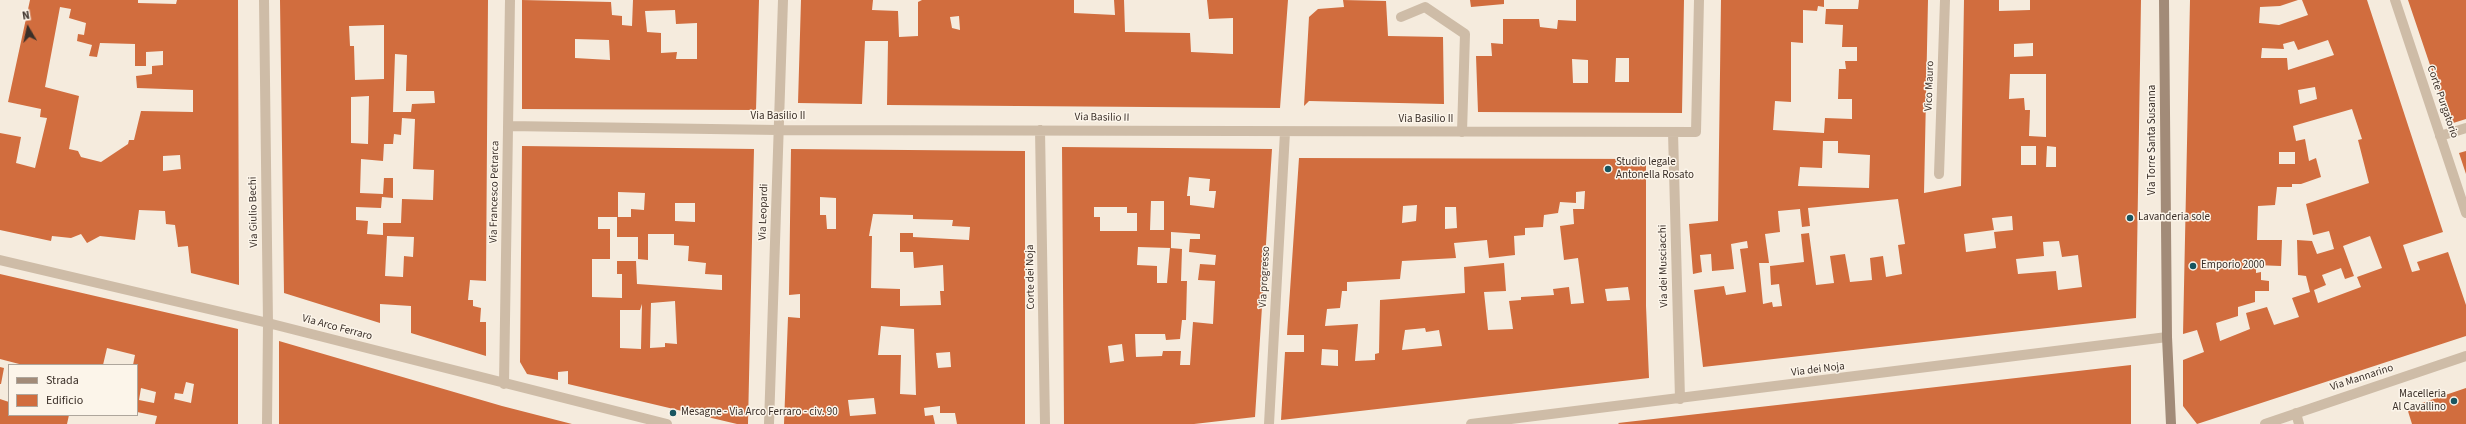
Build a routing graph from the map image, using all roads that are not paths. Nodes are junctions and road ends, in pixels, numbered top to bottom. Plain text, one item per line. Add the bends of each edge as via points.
1 (264, 0) edge
2 (510, 0) edge
3 (783, 0) edge
4 (1699, 0) edge
5 (1945, 0) edge
6 (2164, 0) edge
7 (2394, 0) edge
8 (1401, 16) dead end
9 (508, 126) junction
10 (2466, 128) edge
11 (778, 130) junction
12 (1040, 130) junction
13 (1285, 132) junction
14 (1462, 132) junction
15 (1673, 132) junction
16 (2440, 136) junction
17 (1939, 174) dead end
18 (2466, 213) edge
19 (0, 260) edge
20 (268, 323) junction
21 (2167, 338) junction
22 (2466, 356) edge
23 (504, 384) junction
24 (1680, 399) junction
25 (2296, 413) junction
26 (267, 424) edge
27 (667, 424) edge
28 (769, 424) edge
29 (1045, 424) edge
30 (1269, 424) edge
31 (1471, 424) edge
32 (2171, 424) edge
33 (2265, 424) edge
34 (2299, 424) edge

1 - 20 street, Via Giulio Bechi
2 - 9 street, Via Francesco Petrarca
3 - 11 street, Via Leopardi
4 - 15 street, Via Basilio II via 1696,132
5 - 17 street, Vico Mauro
6 - 21 main road, Via Torre Santa Susanna
7 - 16 street, Corte Purgatorio
8 - 14 street via 1425,7 1465,34
9 - 11 street, Via Basilio II
9 - 23 street, Via Francesco Petrarca
10 - 16 street
11 - 12 street, Via Basilio II
11 - 28 street, Via Leopardi
12 - 13 street, Via Basilio II
12 - 29 street, Corte dei Noja
13 - 14 street, Via Basilio II
13 - 30 street, Via progresso
14 - 15 street, Via Basilio II
15 - 24 street, Via dei Musciacchi
16 - 18 street, Corte Purgatorio
19 - 20 street, Via Arco Ferraro
20 - 23 street, Via Arco Ferraro
20 - 26 street, Via Giulio Bechi
21 - 24 street, Via dei Noja
21 - 32 main road, Via Torre Santa Susanna
22 - 25 street, Via Mannarino
23 - 27 street, Via Arco Ferraro
24 - 31 street, Via dei Noja
25 - 33 street, Via Mannarino
25 - 34 street

